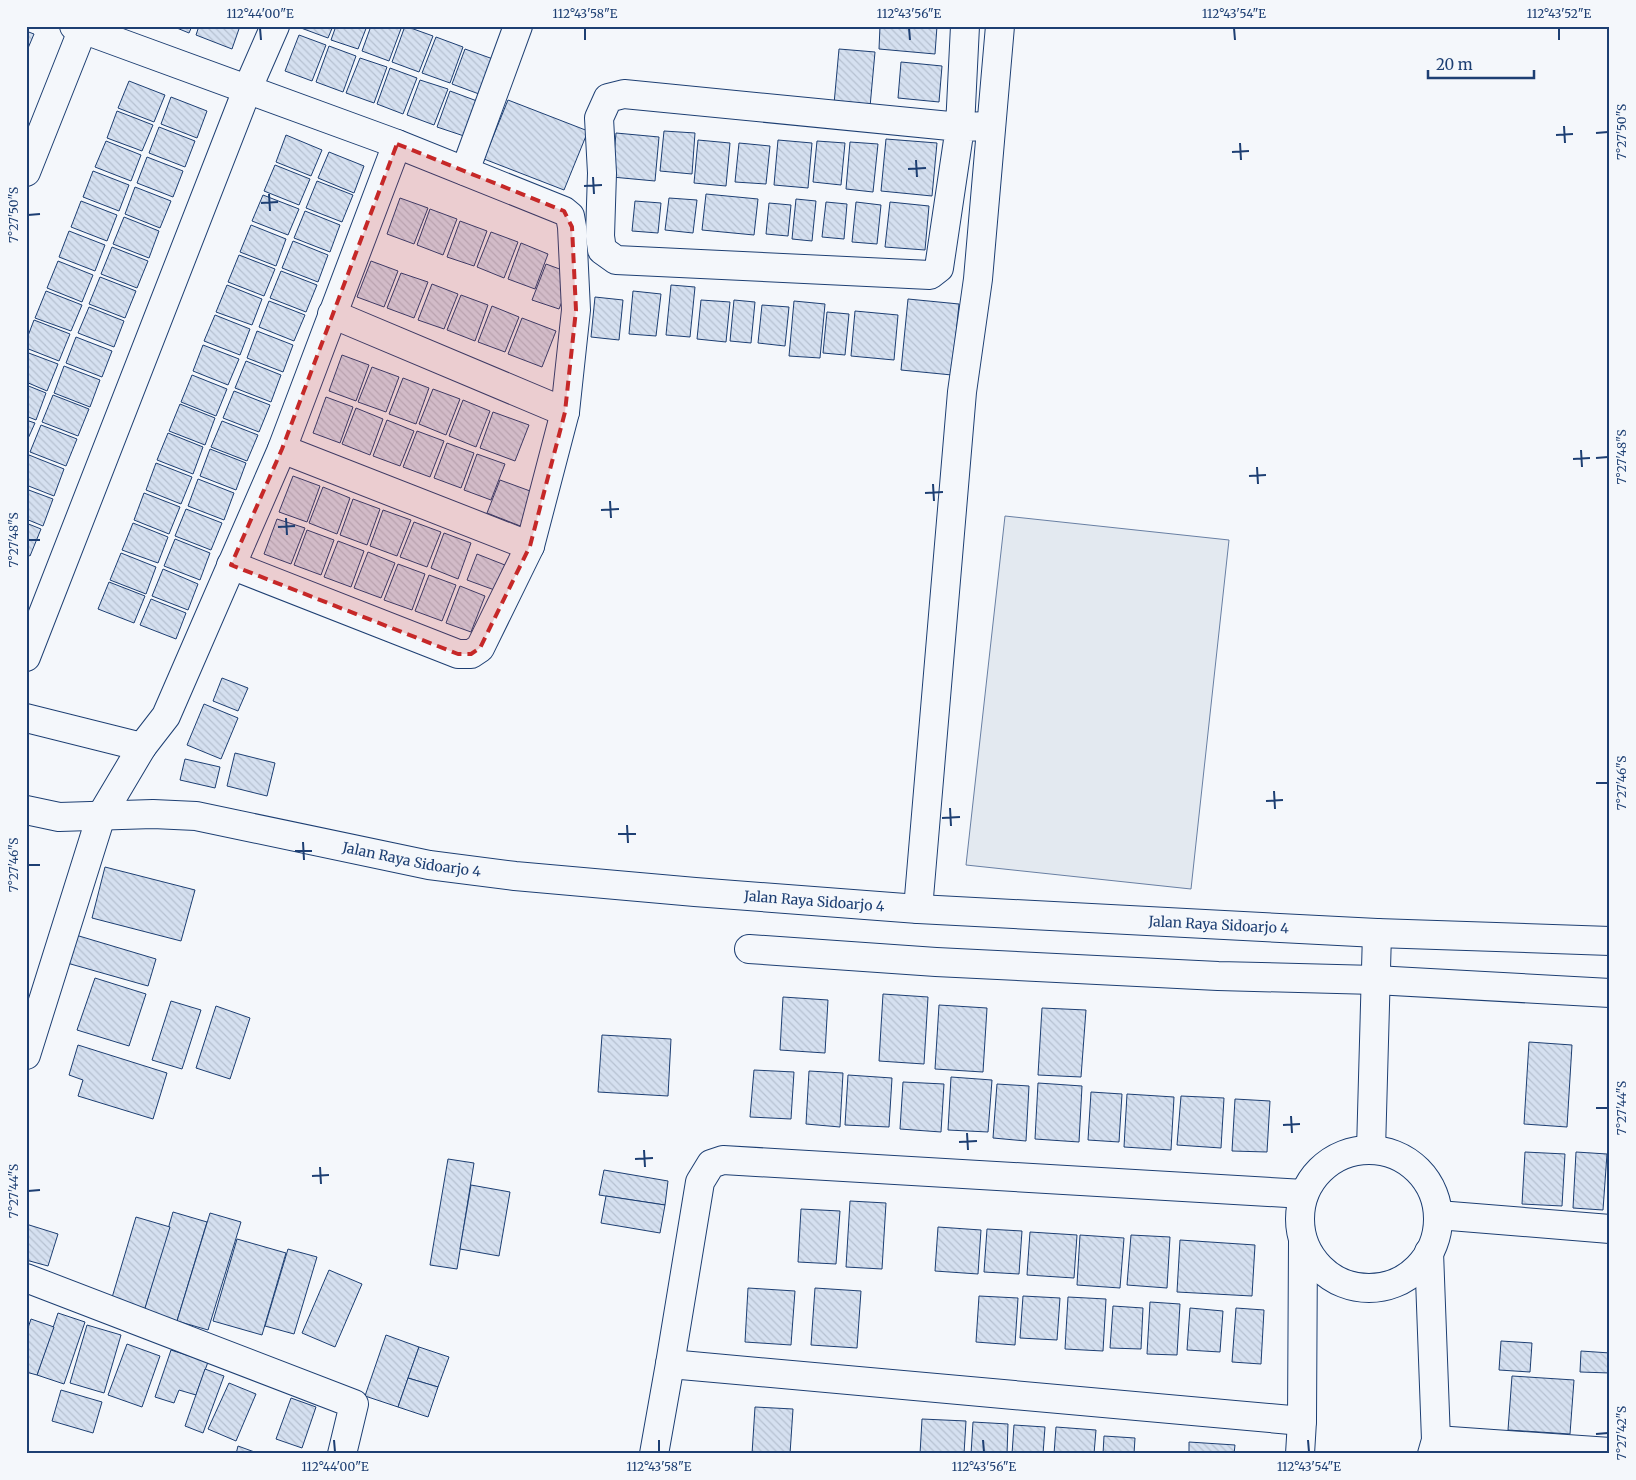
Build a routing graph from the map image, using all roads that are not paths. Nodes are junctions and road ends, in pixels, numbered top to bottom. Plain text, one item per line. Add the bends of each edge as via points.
1 (275, 26) edge
2 (518, 26) edge
3 (965, 26) edge
4 (1000, 26) edge
5 (80, 27) edge
6 (247, 90) junction
7 (990, 126) junction
8 (960, 127) junction
9 (397, 144) junction
10 (465, 171) junction
11 (26, 172) edge
12 (332, 314) junction
13 (565, 412) junction
14 (282, 449) junction
15 (530, 546) junction
16 (231, 565) junction
17 (26, 657) edge
18 (26, 718) edge
19 (142, 747) junction
20 (26, 810) edge
21 (101, 816) junction
22 (918, 909) junction
23 (1376, 933) junction
24 (1610, 941) edge
25 (749, 949) dead end
26 (1376, 980) junction
27 (1610, 993) edge
28 (26, 1055) edge
29 (1371, 1150) junction
30 (1304, 1194) junction
31 (1438, 1215) junction
32 (1610, 1229) edge
33 (1303, 1242) junction
34 (1430, 1252) junction
35 (26, 1278) edge
36 (670, 1364) junction
37 (1302, 1422) junction
38 (1434, 1447) edge
39 (1610, 1452) edge
40 (342, 1454) edge
41 (654, 1454) edge
42 (1300, 1454) edge

1 - 6 street
2 - 10 street
3 - 8 street
4 - 7 street
5 - 6 street
5 - 11 street
6 - 9 street
6 - 17 street
7 - 8 street
7 - 22 street via 978,279 962,392
8 - 8 street via 624,94 608,98 599,118 602,250 616,260 930,275 938,268
9 - 10 street
9 - 12 street
10 - 13 street via 570,216 576,310
12 - 13 street
12 - 14 street
13 - 15 street
14 - 15 street
14 - 16 street
15 - 16 street via 480,648 471,654 458,654
16 - 19 street via 166,716
18 - 19 street
19 - 21 street
20 - 21 street, Jalan Raya Sidoarjo 4 via 59,817
21 - 22 street, Jalan Raya Sidoarjo 4 via 196,816 429,865 515,876
21 - 28 street
22 - 23 street, Jalan Raya Sidoarjo 4
23 - 24 street, Jalan Raya Sidoarjo 4
23 - 26 street
25 - 26 street via 1218,976
26 - 27 street
26 - 29 street
29 - 30 street via 1338,1157 1324,1166 1312,1178
29 - 31 street via 1388,1152 1417,1170 1428,1182
30 - 33 street via 1300,1218
30 - 36 street via 723,1160 711,1164 700,1182
31 - 32 street
31 - 34 street
33 - 34 street via 1327,1273 1344,1283 1363,1287 1383,1286 1402,1279
33 - 37 street
34 - 38 street
35 - 40 street via 354,1404
36 - 37 street
36 - 41 street
37 - 42 street
38 - 39 street

